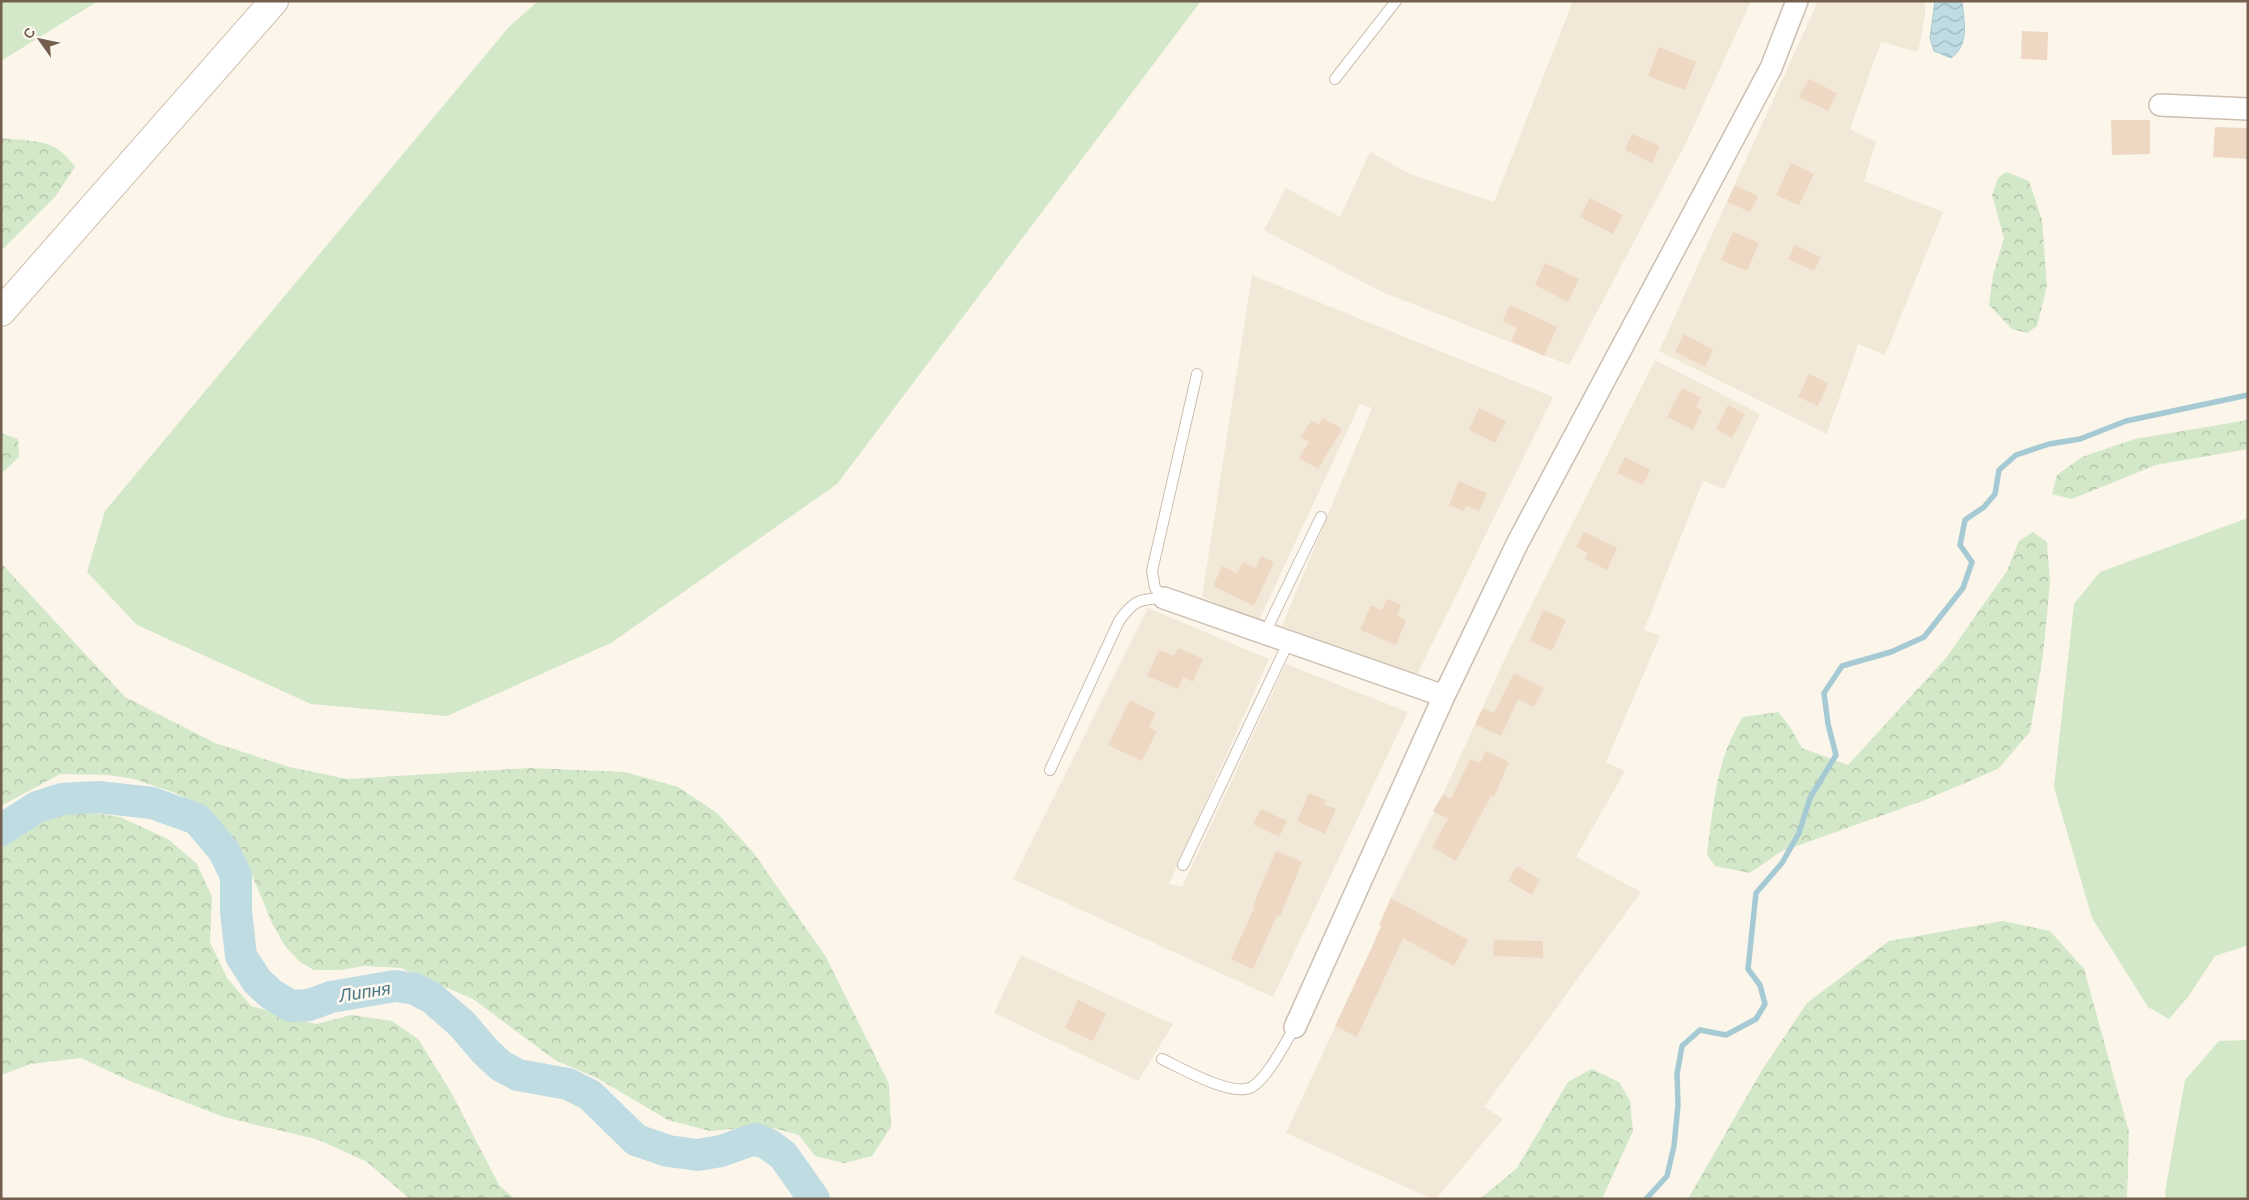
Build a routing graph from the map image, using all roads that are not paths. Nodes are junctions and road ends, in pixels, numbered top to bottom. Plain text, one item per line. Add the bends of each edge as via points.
1 (274, 1) edge
2 (1396, 1) edge
3 (1797, 1) edge
4 (1335, 79) dead end
5 (2160, 105) dead end
6 (2248, 109) edge
7 (1, 312) edge
8 (1198, 374) dead end
9 (1321, 517) dead end
10 (1164, 598) junction
11 (1264, 635) junction
12 (1288, 643) junction
13 (1444, 696) junction
14 (1050, 770) dead end
15 (1183, 864) dead end
16 (1295, 1027) joint
17 (1162, 1059) dead end

1 - 7 main road
2 - 4 lane
3 - 13 street via 1771,68 1518,542
5 - 6 street
8 - 10 lane via 1152,571 1155,588
9 - 11 lane
10 - 11 street
10 - 14 lane via 1143,599 1131,605 1119,621
11 - 12 street
12 - 13 street
12 - 15 lane
13 - 16 street
16 - 17 lane via 1252,1087 1238,1090

